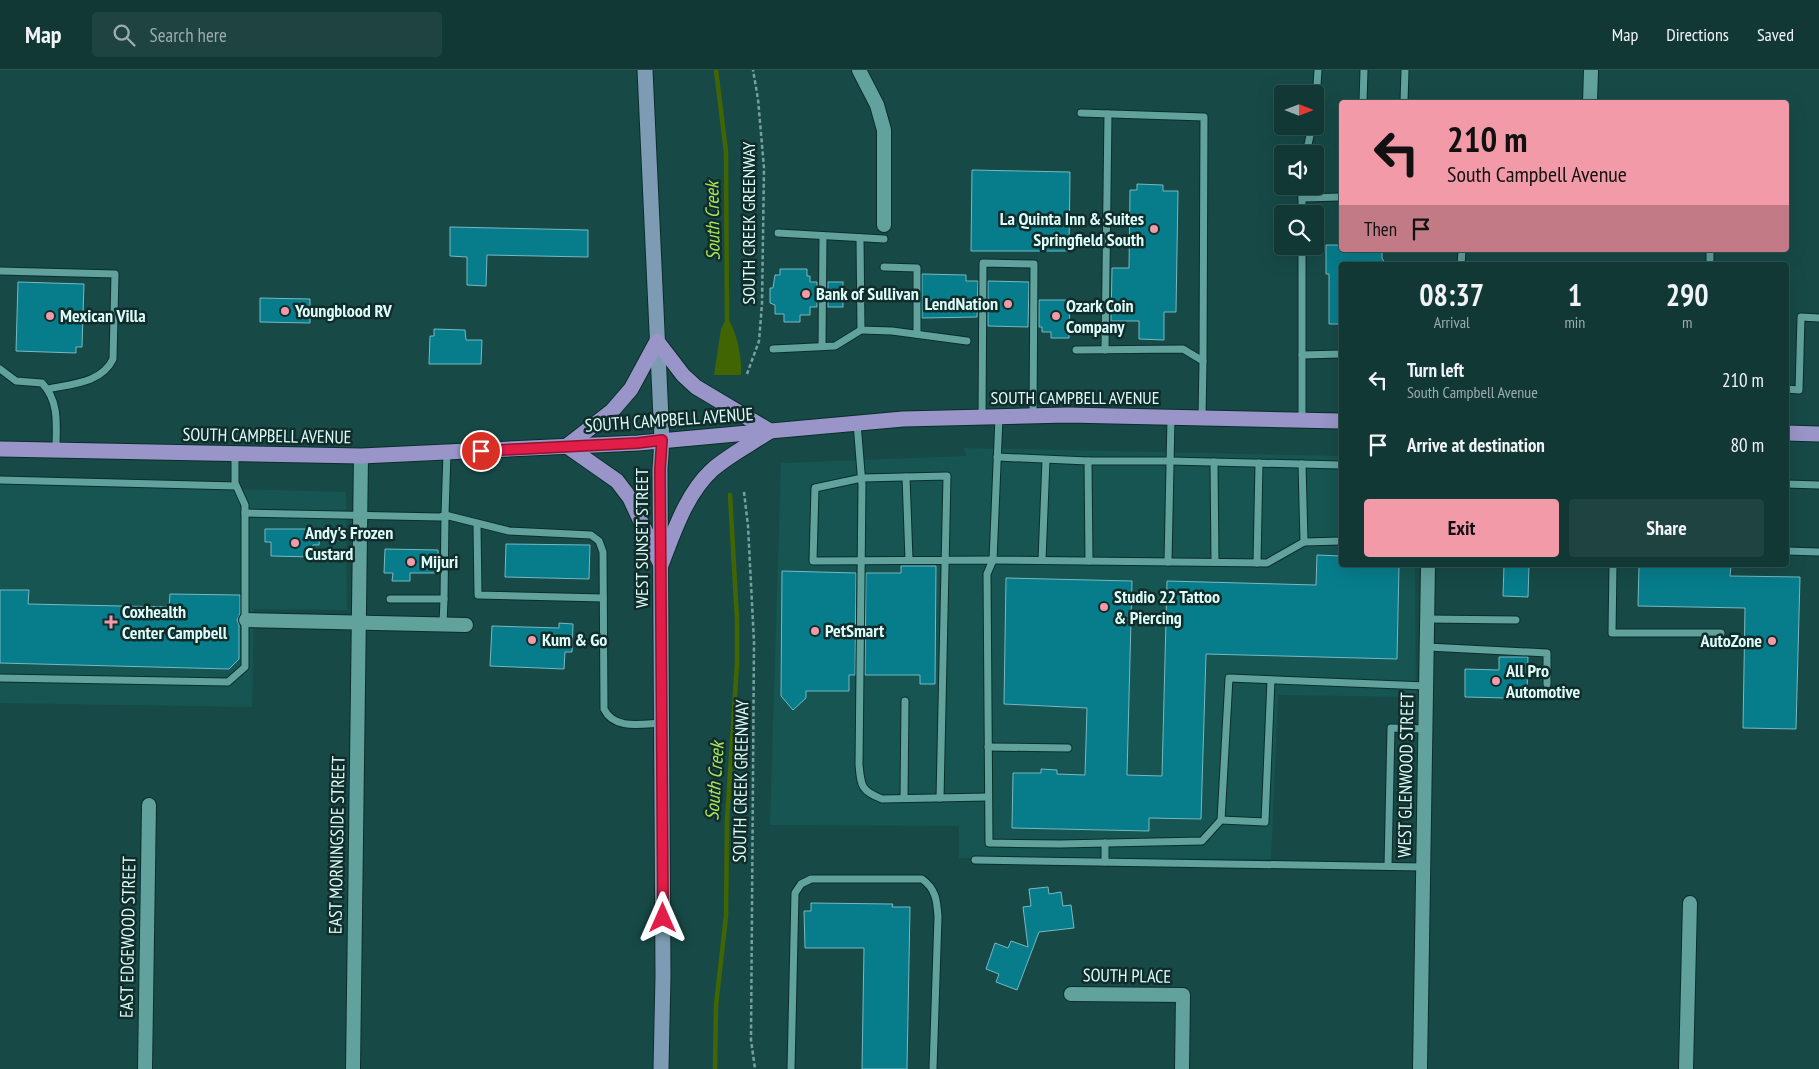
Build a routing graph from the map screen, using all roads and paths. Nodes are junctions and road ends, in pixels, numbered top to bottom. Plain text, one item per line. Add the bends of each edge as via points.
1 (645, 70) edge
2 (753, 70) edge
3 (860, 70) edge
4 (1318, 70) edge
5 (1364, 70) edge
6 (1405, 70) edge
7 (1590, 70) edge
8 (1317, 85) edge
9 (1364, 100) edge
10 (1404, 100) edge
11 (1590, 100) edge
12 (1081, 113) dead end
13 (1108, 114) junction
14 (1339, 197) edge
15 (1302, 198) joint
16 (1302, 205) edge
17 (884, 232) joint
18 (778, 234) dead end
19 (823, 236) junction
20 (860, 238) junction
21 (1710, 253) dead end
22 (1302, 255) edge
23 (1710, 262) edge
24 (884, 267) dead end
25 (0, 272) edge
26 (1819, 318) edge
27 (861, 330) junction
28 (917, 334) junction
29 (657, 341) junction
30 (966, 341) dead end
31 (822, 346) junction
32 (773, 349) dead end
33 (1076, 350) dead end
34 (1105, 350) junction
35 (1302, 354) junction
36 (1339, 354) edge
37 (1203, 361) junction
38 (0, 369) edge
39 (746, 374) dead end
40 (48, 389) junction
41 (1789, 389) edge
42 (999, 416) junction
43 (1033, 416) junction
44 (982, 417) junction
45 (1171, 417) junction
46 (1202, 418) junction
47 (1302, 420) junction
48 (1339, 421) edge
49 (857, 423) junction
50 (770, 431) junction
51 (1789, 433) edge
52 (1819, 434) edge
53 (662, 440) junction
54 (567, 446) junction
55 (0, 449) edge
56 (56, 450) junction
57 (447, 452) junction
58 (235, 454) junction
59 (361, 456) junction
60 (997, 457) junction
61 (1046, 460) junction
62 (1088, 461) junction
63 (1170, 461) junction
64 (1214, 462) junction
65 (1259, 463) junction
66 (1302, 464) junction
67 (1339, 465) edge
68 (906, 477) junction
69 (862, 478) junction
70 (0, 480) edge
71 (1789, 484) edge
72 (1819, 485) edge
73 (236, 486) junction
74 (744, 492) dead end
75 (245, 513) junction
76 (360, 514) junction
77 (445, 515) junction
78 (477, 524) junction
79 (1339, 541) edge
80 (1304, 542) junction
81 (1789, 551) edge
82 (1819, 552) edge
83 (945, 559) junction
84 (861, 560) junction
85 (909, 560) junction
86 (993, 560) junction
87 (1042, 560) junction
88 (1089, 561) junction
89 (1168, 562) junction
90 (1214, 562) junction
91 (1257, 563) junction
92 (661, 565) junction
93 (1428, 567) edge
94 (1613, 567) edge
95 (390, 598) dead end
96 (602, 598) junction
97 (444, 599) junction
98 (1428, 619) junction
99 (246, 620) junction
100 (1516, 620) dead end
101 (359, 621) junction
102 (443, 624) junction
103 (466, 625) dead end
104 (1721, 633) dead end
105 (1427, 647) junction
106 (0, 678) edge
107 (1271, 680) junction
108 (1547, 684) dead end
109 (1426, 686) junction
110 (905, 700) dead end
111 (662, 723) junction
112 (1425, 729) junction
113 (988, 747) junction
114 (1068, 748) dead end
115 (988, 797) junction
116 (904, 798) junction
117 (940, 798) junction
118 (149, 805) dead end
119 (1221, 820) junction
120 (1104, 843) junction
121 (975, 860) dead end
122 (1104, 862) junction
123 (1388, 866) junction
124 (1423, 866) junction
125 (1690, 903) dead end
126 (1071, 994) dead end
127 (145, 1069) edge
128 (353, 1069) edge
129 (661, 1069) edge
130 (756, 1069) edge
131 (791, 1069) edge
132 (933, 1069) edge
133 (1182, 1069) edge
134 (1420, 1069) edge
135 (1686, 1069) edge

1 - 29 main road, WEST SUNSET STREET
2 - 39 path, SOUTH CREEK GREENWAY via 764,168 762,304 759,341
3 - 17 street via 877,104 884,130
4 - 8 lane
5 - 9 lane
6 - 10 lane
7 - 11 street
12 - 13 lane
13 - 34 lane
13 - 37 lane via 1204,117
14 - 15 lane
15 - 16 lane
17 - 20 lane
18 - 19 lane
19 - 20 lane
19 - 31 lane
20 - 27 lane
21 - 23 lane
22 - 35 lane
24 - 28 lane via 917,268
25 - 40 lane via 115,274 112,358 108,369 92,379
26 - 41 lane via 1801,318 1800,390
27 - 28 lane
27 - 31 lane via 835,346
28 - 30 lane
29 - 50 main road via 696,387
29 - 53 main road, WEST SUNSET STREET
29 - 54 main road via 631,389 612,412
31 - 32 lane
33 - 34 lane
34 - 37 lane via 1183,349
35 - 36 lane
35 - 47 lane
37 - 46 lane
38 - 40 lane via 16,381 42,383
40 - 56 lane via 57,419
42 - 43 main road, SOUTH CAMPBELL AVENUE
42 - 44 main road, SOUTH CAMPBELL AVENUE
42 - 60 lane
43 - 44 lane via 1034,264 983,263
43 - 45 main road, SOUTH CAMPBELL AVENUE
44 - 49 main road, SOUTH CAMPBELL AVENUE
45 - 46 main road, SOUTH CAMPBELL AVENUE
45 - 63 lane
46 - 47 main road, SOUTH CAMPBELL AVENUE
47 - 48 main road, SOUTH CAMPBELL AVENUE
49 - 50 main road, SOUTH CAMPBELL AVENUE
49 - 69 lane
50 - 53 main road, SOUTH CAMPBELL AVENUE
50 - 92 main road via 713,470 698,486
51 - 52 main road
53 - 54 main road, SOUTH CAMPBELL AVENUE
53 - 92 main road, WEST SUNSET STREET
54 - 57 main road, SOUTH CAMPBELL AVENUE
54 - 92 main road via 617,481 630,498
55 - 56 main road, SOUTH CAMPBELL AVENUE
56 - 58 main road, SOUTH CAMPBELL AVENUE
57 - 59 main road, SOUTH CAMPBELL AVENUE
57 - 77 lane
58 - 59 main road, SOUTH CAMPBELL AVENUE
58 - 73 lane
59 - 76 street, EAST MORNINGSIDE STREET
60 - 61 lane
60 - 86 lane
61 - 62 lane
61 - 87 lane
62 - 63 lane
62 - 88 lane
63 - 64 lane
63 - 89 lane
64 - 65 lane
64 - 90 lane
65 - 66 lane
65 - 91 lane
66 - 67 lane
66 - 80 lane
68 - 69 lane
68 - 83 lane via 947,476
68 - 85 lane
69 - 84 lane
69 - 84 lane via 816,488 814,561
70 - 73 lane
71 - 72 lane
73 - 75 lane
74 - 130 path, SOUTH CREEK GREENWAY via 754,642 751,1040
75 - 76 lane
75 - 99 lane
76 - 77 lane
76 - 101 street, EAST MORNINGSIDE STREET
77 - 78 lane
77 - 97 lane
78 - 96 lane via 509,531 591,535 599,541 603,552
78 - 96 lane via 478,595
79 - 80 lane
80 - 91 lane via 1267,563
81 - 82 lane
83 - 85 lane
83 - 86 lane
83 - 117 lane
84 - 85 lane
84 - 116 lane via 858,765 861,786 869,794 882,799
86 - 87 lane
86 - 113 lane via 986,574
87 - 88 lane
88 - 89 lane
89 - 90 lane
90 - 91 lane
92 - 111 main road, WEST SUNSET STREET
93 - 98 street, WEST GLENWOOD STREET
94 - 104 lane via 1612,633
95 - 97 lane
96 - 111 lane via 604,709 608,718 616,722
97 - 102 lane
98 - 100 lane
98 - 105 street, WEST GLENWOOD STREET
99 - 101 street
99 - 106 lane via 245,667 228,682
101 - 102 street
101 - 128 street, EAST MORNINGSIDE STREET
102 - 103 street
105 - 108 lane via 1547,653
105 - 109 street, WEST GLENWOOD STREET
107 - 109 lane
107 - 119 lane via 1229,678
107 - 119 lane via 1265,822
109 - 112 street, WEST GLENWOOD STREET
110 - 116 lane
111 - 129 main road, WEST SUNSET STREET
112 - 123 lane via 1391,728
112 - 124 street, WEST GLENWOOD STREET
113 - 114 lane
113 - 115 lane
115 - 117 lane
115 - 120 lane via 989,843
116 - 117 lane
118 - 127 street, EAST EDGEWOOD STREET
119 - 120 lane via 1202,841
120 - 122 lane
121 - 122 lane
122 - 123 lane
123 - 124 lane
124 - 134 street, WEST GLENWOOD STREET
125 - 135 street
126 - 133 street, SOUTH PLACE via 1184,995
131 - 132 lane via 795,893 801,884 811,879 922,879 932,885 938,900

